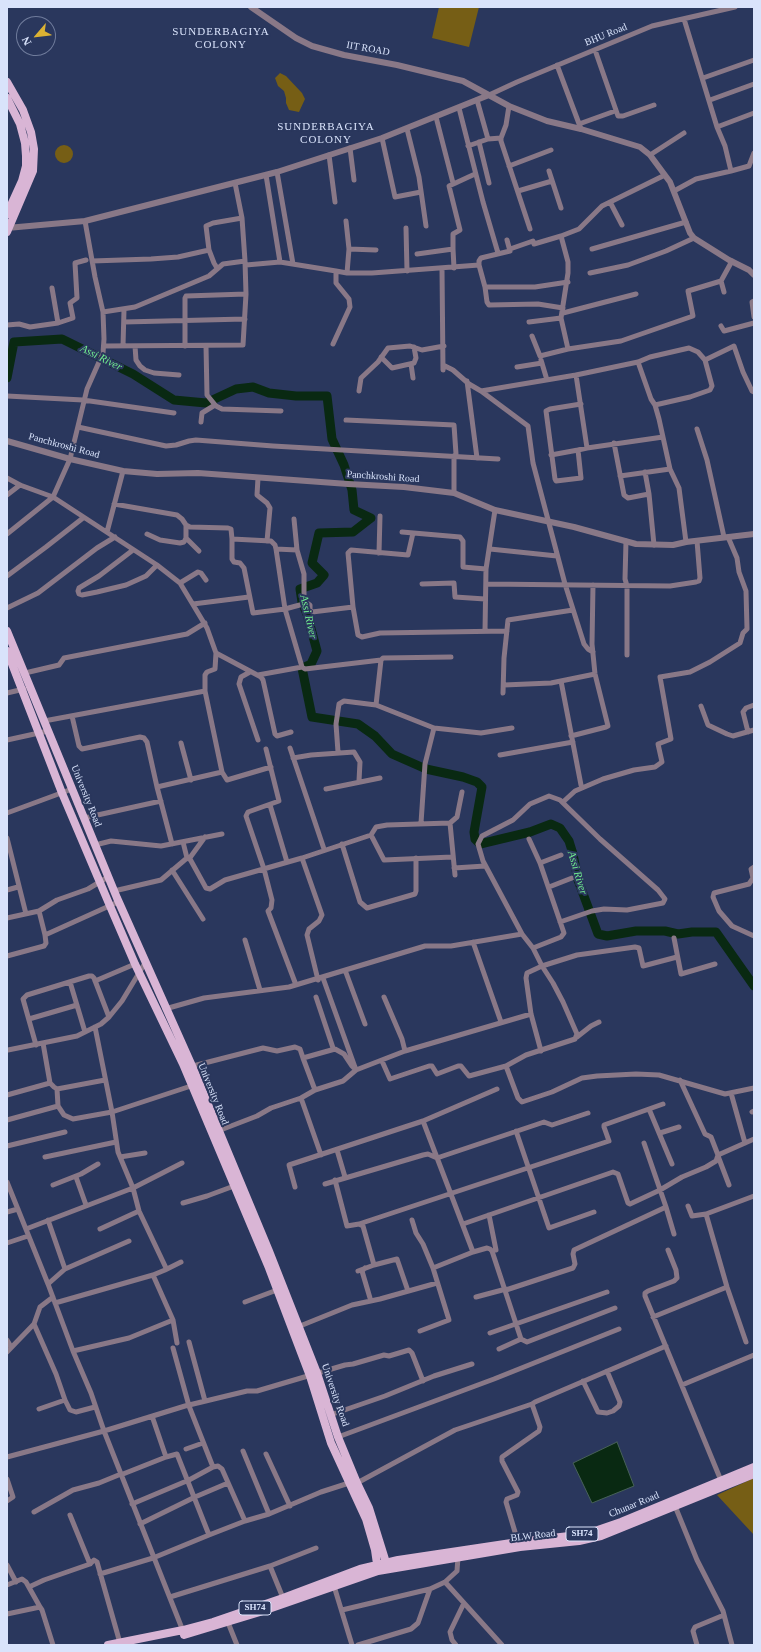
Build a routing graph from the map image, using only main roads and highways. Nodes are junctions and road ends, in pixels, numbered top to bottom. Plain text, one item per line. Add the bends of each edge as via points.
1 (7, 82) edge
2 (7, 98) edge
3 (7, 214) edge
4 (8, 230) edge
5 (7, 631) edge
6 (10, 649) edge
7 (26, 688) junction
8 (188, 1067) junction
9 (196, 1085) junction
10 (314, 1375) junction
11 (754, 1467) edge
12 (754, 1474) edge
13 (353, 1483) junction
14 (722, 1483) junction
15 (378, 1550) junction
16 (398, 1563) junction
17 (387, 1566) junction
18 (378, 1568) junction
19 (227, 1620) junction
20 (184, 1633) junction
21 (108, 1645) edge
22 (137, 1645) edge

1 - 4 main road via 23,110 34,149 33,171
2 - 3 main road via 20,124 25,143 26,166
5 - 6 main road, University Road
6 - 7 main road
6 - 7 main road, University Road via 25,674
7 - 8 main road, University Road via 44,721
7 - 8 main road via 39,733 62,793 110,906 135,964
8 - 9 main road, University Road
9 - 10 main road via 234,1186
9 - 10 main road, University Road via 300,1326
10 - 13 main road, University Road
10 - 13 main road via 331,1443
11 - 14 main road, Chunar Road / SH74
12 - 14 main road, BLW Road / SH74
13 - 15 main road, University Road via 369,1508
14 - 16 main road, Chunar Road / SH74 via 586,1534 518,1542
14 - 16 main road, BLW Road / SH74 via 676,1506 617,1530 579,1541
15 - 17 main road, University Road
15 - 18 main road
16 - 17 main road, SH74
17 - 18 main road, SH74
18 - 19 main road, SH74 via 334,1586
18 - 19 main road, SH74 via 343,1575
19 - 20 main road, SH74
20 - 21 main road, SH74
20 - 22 main road, SH74

